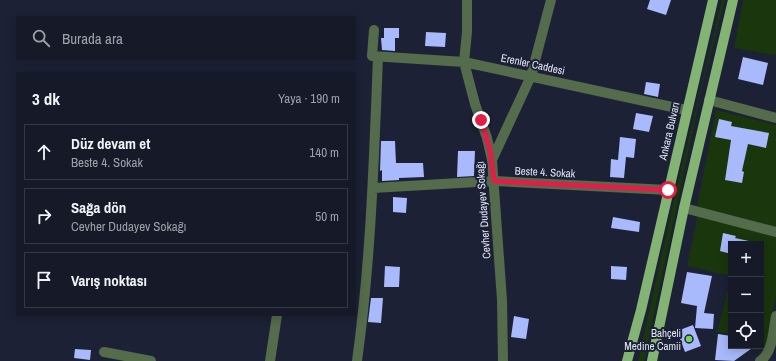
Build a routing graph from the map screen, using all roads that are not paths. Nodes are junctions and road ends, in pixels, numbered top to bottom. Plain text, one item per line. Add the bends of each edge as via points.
1 (467, 0) edge
2 (551, 0) edge
3 (713, 0) edge
4 (733, 0) edge
5 (374, 30) dead end
6 (375, 57) junction
7 (464, 62) junction
8 (531, 76) junction
9 (709, 100) junction
10 (686, 110) junction
11 (776, 118) edge
12 (492, 160) junction
13 (494, 181) junction
14 (373, 188) junction
15 (668, 190) junction
16 (684, 208) junction
17 (776, 232) edge
18 (277, 316) edge
19 (776, 316) edge
20 (104, 352) dead end
21 (768, 357) edge
22 (152, 361) edge
23 (270, 361) edge
24 (357, 361) edge
25 (503, 361) edge
26 (627, 361) edge
27 (652, 361) edge

1 - 7 street, Cevher Dudayev Sokağı
2 - 8 street
3 - 10 main road, Ankara Bulvarı
4 - 9 main road
5 - 6 street
6 - 7 street, Erenler Caddesi
6 - 14 street
7 - 8 street, Erenler Caddesi
7 - 12 street, Cevher Dudayev Sokağı
8 - 10 street, Erenler Caddesi
8 - 12 street
9 - 11 street
9 - 16 main road
10 - 15 main road, Ankara Bulvarı
12 - 13 street, Cevher Dudayev Sokağı
13 - 14 street, Beste 4. Sokak
13 - 15 street, Beste 4. Sokak
13 - 25 street, Cevher Dudayev Sokağı via 502,300
14 - 24 street
15 - 26 main road, Ankara Bulvarı
16 - 17 street
16 - 27 main road
18 - 23 street
19 - 21 street
20 - 22 street

